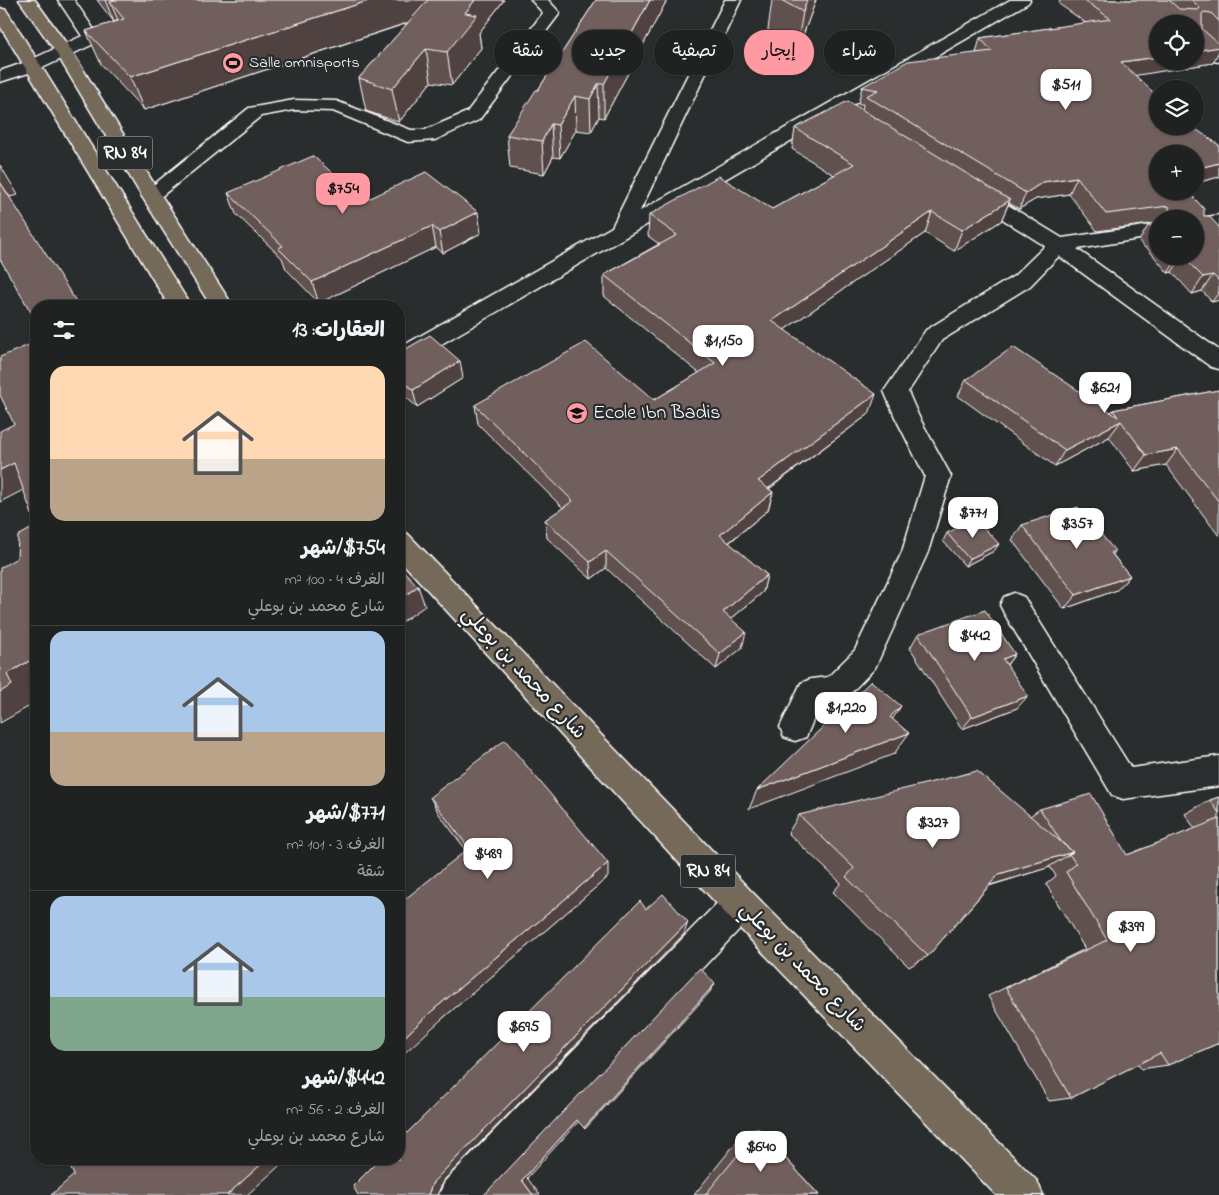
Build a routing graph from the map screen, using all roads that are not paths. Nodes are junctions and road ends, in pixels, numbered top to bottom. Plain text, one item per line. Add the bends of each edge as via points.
1 (27, 0) edge
2 (66, 0) edge
3 (194, 0) edge
4 (539, 0) edge
5 (734, 0) edge
6 (1022, 0) edge
7 (0, 13) edge
8 (92, 38) junction
9 (1204, 43) edge
10 (63, 50) junction
11 (1219, 57) edge
12 (32, 66) junction
13 (0, 77) edge
14 (960, 183) edge
15 (151, 195) junction
16 (1219, 221) edge
17 (1204, 224) edge
18 (1149, 231) edge
19 (619, 233) junction
20 (1058, 245) junction
21 (176, 300) edge
22 (218, 300) edge
23 (405, 355) edge
24 (1219, 361) edge
25 (405, 548) edge
26 (1014, 605) dead end
27 (795, 727) dead end
28 (1219, 771) edge
29 (740, 904) junction
30 (459, 1195) edge
31 (1023, 1195) edge

1 - 10 main road, RN 84
2 - 8 street
3 - 8 street
4 - 15 street via 552,13 473,116 428,136 408,136 336,106 294,105 255,112
5 - 19 street
6 - 19 street via 845,112
7 - 12 main road, RN 84
8 - 10 street
9 - 11 street
10 - 12 street
10 - 15 main road, RN 84
12 - 13 street
12 - 21 main road, RN 84
14 - 20 street
15 - 22 main road, RN 84
16 - 17 street
18 - 20 street
19 - 23 street
20 - 24 street
20 - 27 street via 1022,281 934,334 896,391 906,417 938,476 916,552 865,659 835,690 811,692
25 - 29 main road, شارع محمد بن بوعلي / RN 84
26 - 28 street via 1122,784
29 - 30 street
29 - 31 main road, شارع محمد بن بوعلي / RN 84

